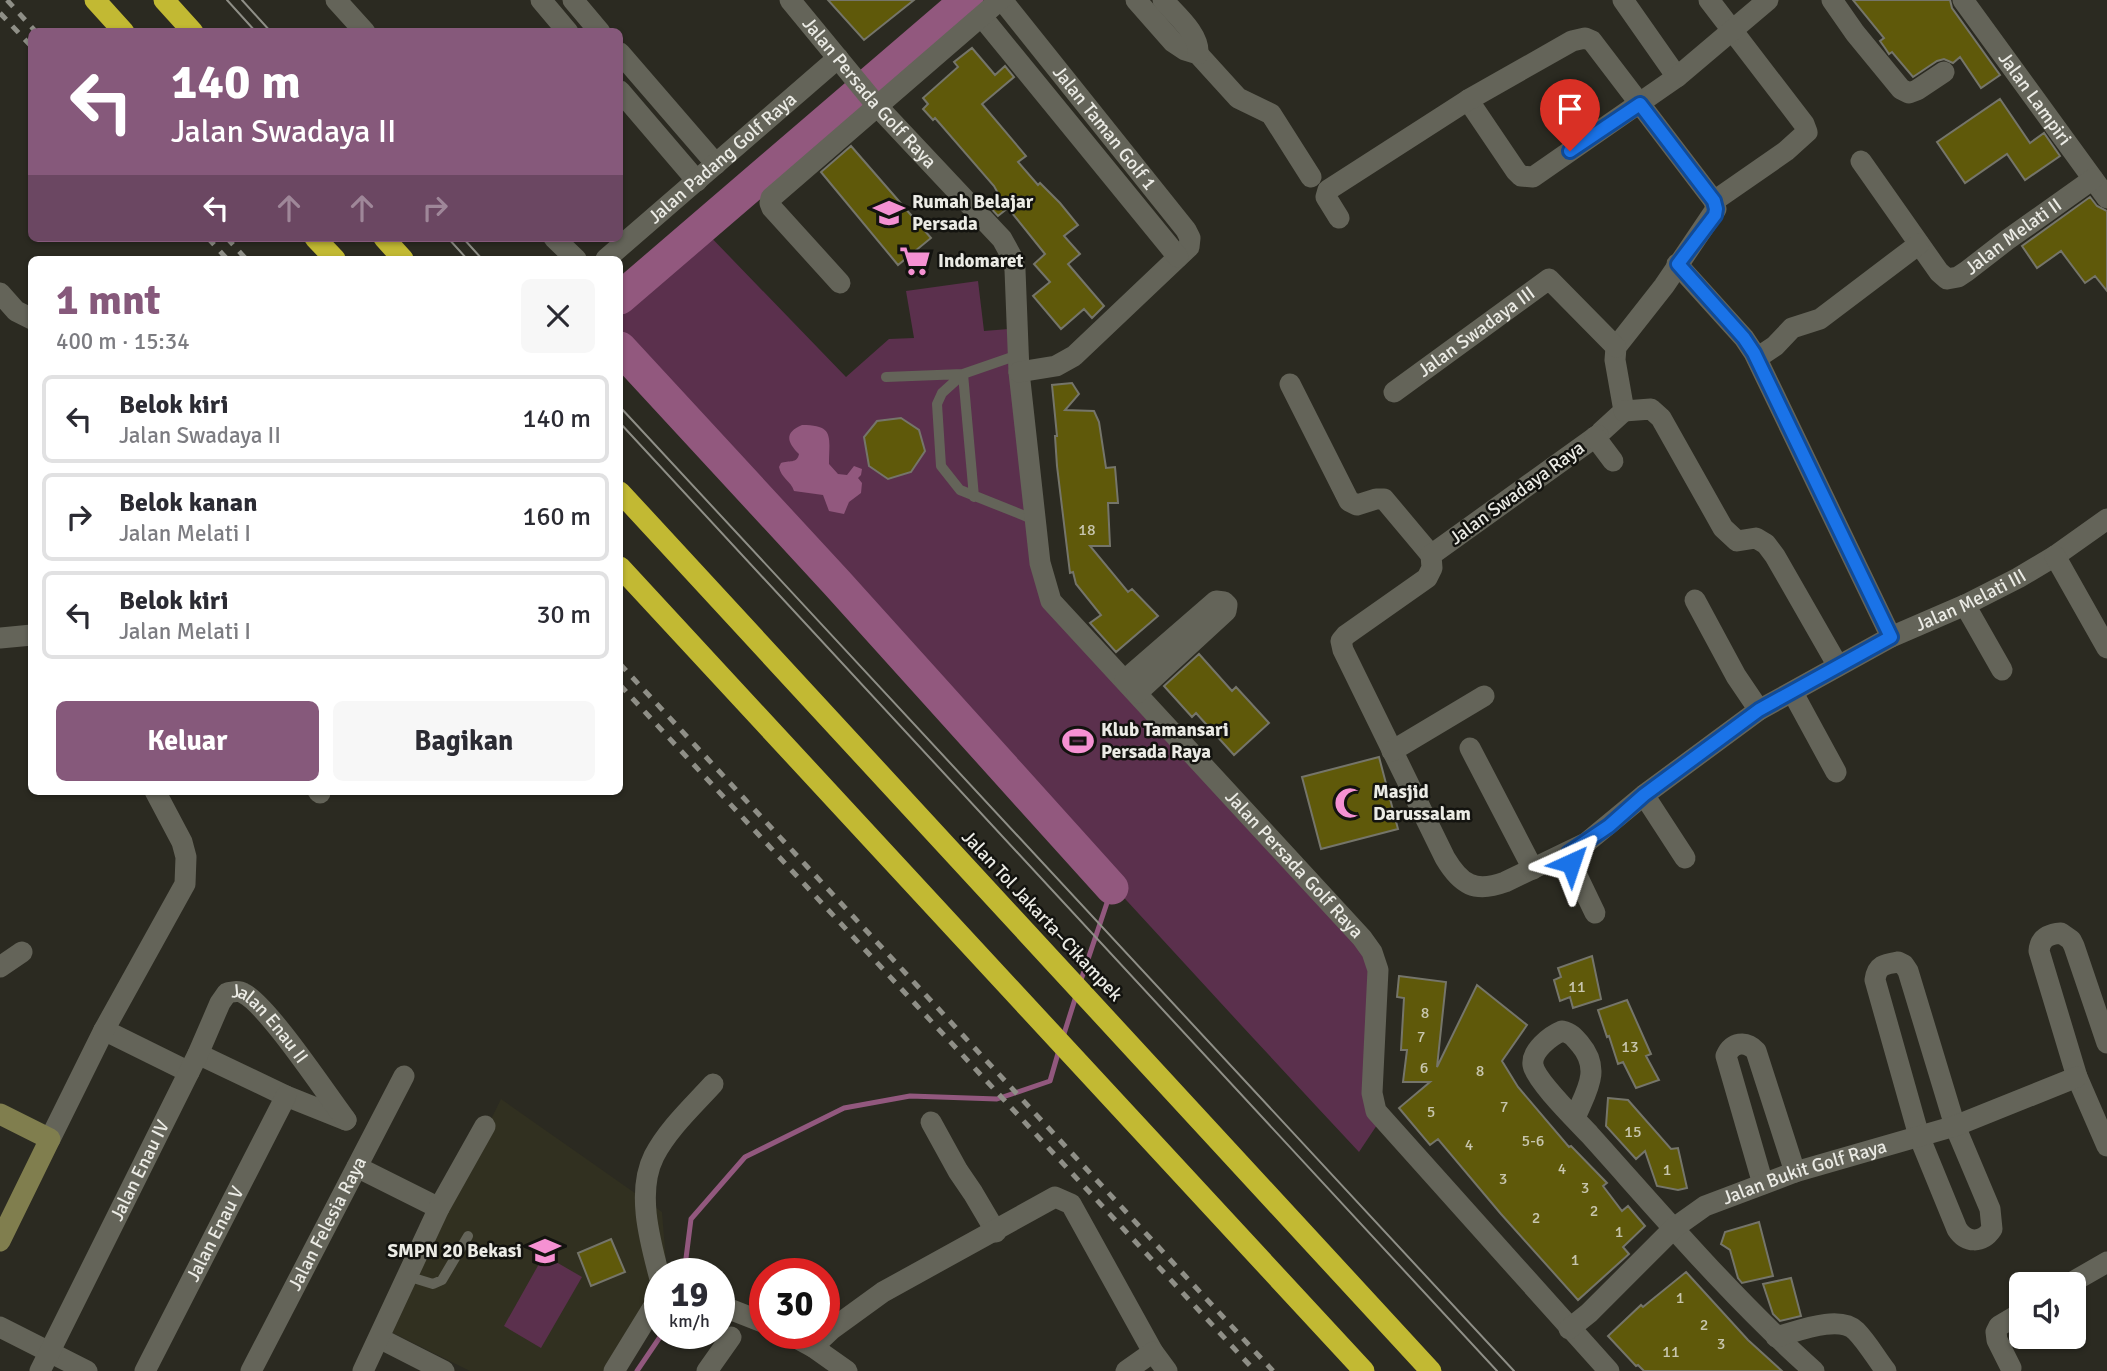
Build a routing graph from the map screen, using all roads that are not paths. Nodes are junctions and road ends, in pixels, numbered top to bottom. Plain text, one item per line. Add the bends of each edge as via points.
1 (95, 0) edge
2 (164, 0) edge
3 (336, 0) edge
4 (541, 0) edge
5 (573, 0) edge
6 (790, 0) edge
7 (1001, 0) edge
8 (1136, 0) edge
9 (1163, 0) edge
10 (1623, 0) edge
11 (1709, 0) edge
12 (1768, 0) edge
13 (1832, 0) edge
14 (1963, 0) edge
15 (982, 17) junction
16 (120, 28) edge
17 (189, 28) edge
18 (361, 28) edge
19 (565, 28) edge
20 (597, 28) edge
21 (1731, 30) junction
22 (1198, 54) junction
23 (623, 56) edge
24 (844, 65) junction
25 (1944, 72) dead end
26 (1677, 77) junction
27 (623, 95) edge
28 (1468, 100) junction
29 (875, 103) junction
30 (1640, 104) junction
31 (1861, 161) dead end
32 (716, 163) junction
33 (1311, 177) dead end
34 (2093, 179) junction
35 (696, 181) junction
36 (2107, 198) edge
37 (1714, 201) junction
38 (1339, 218) dead end
39 (319, 242) edge
40 (388, 242) edge
41 (558, 242) edge
42 (1919, 244) junction
43 (332, 256) edge
44 (401, 256) edge
45 (573, 256) edge
46 (610, 256) edge
47 (1178, 257) junction
48 (1678, 264) junction
49 (840, 283) dead end
50 (0, 293) edge
51 (28, 317) edge
52 (1616, 347) junction
53 (1757, 358) junction
54 (1018, 364) junction
55 (962, 374) junction
56 (886, 377) dead end
57 (1290, 384) dead end
58 (1394, 392) dead end
59 (1606, 427) junction
60 (1614, 461) dead end
61 (623, 495) edge
62 (974, 498) junction
63 (2107, 519) edge
64 (1036, 520) junction
65 (1431, 555) junction
66 (2055, 556) junction
67 (623, 570) edge
68 (1695, 600) dead end
69 (1965, 605) junction
70 (28, 635) edge
71 (1891, 637) junction
72 (0, 638) edge
73 (2107, 648) edge
74 (1838, 666) junction
75 (2003, 670) dead end
76 (1793, 693) junction
77 (1484, 696) dead end
78 (1759, 710) junction
79 (1470, 748) dead end
80 (1392, 751) junction
81 (1836, 772) dead end
82 (157, 795) edge
83 (1644, 795) junction
84 (1569, 853) junction
85 (1685, 858) dead end
86 (1533, 869) junction
87 (1472, 886) joint
88 (1595, 913) dead end
89 (22, 952) dead end
90 (0, 967) edge
91 (104, 1030) junction
92 (2107, 1043) edge
93 (193, 1063) junction
94 (404, 1076) dead end
95 (2077, 1077) junction
96 (712, 1084) dead end
97 (286, 1096) junction
98 (0, 1114) edge
99 (1575, 1118) dead end
100 (346, 1120) junction
101 (931, 1122) dead end
102 (485, 1126) dead end
103 (1955, 1126) junction
104 (374, 1133) junction
105 (1919, 1136) junction
106 (50, 1139) junction
107 (2107, 1146) edge
108 (357, 1167) junction
109 (1795, 1172) junction
110 (1763, 1184) junction
111 (439, 1208) junction
112 (3, 1228) edge
113 (1674, 1228) junction
114 (996, 1232) junction
115 (468, 1236) dead end
116 (655, 1258) edge
117 (2107, 1262) edge
118 (2086, 1274) edge
119 (407, 1276) junction
120 (2009, 1320) edge
121 (644, 1322) edge
122 (840, 1322) edge
123 (0, 1326) edge
124 (1569, 1329) junction
125 (379, 1338) junction
126 (1776, 1338) junction
127 (722, 1349) edge
128 (816, 1349) edge
129 (1153, 1352) junction
130 (45, 1362) edge
131 (2011, 1368) dead end
132 (88, 1371) edge
133 (145, 1371) edge
134 (251, 1371) edge
135 (363, 1371) edge
136 (444, 1371) edge
137 (614, 1371) edge
138 (706, 1371) edge
139 (847, 1371) edge
140 (1126, 1371) edge
141 (1167, 1371) edge
142 (1364, 1371) edge
143 (1431, 1371) edge
144 (1609, 1371) edge
145 (1814, 1371) edge
146 (1886, 1371) edge

1 - 16 highway
2 - 17 highway
3 - 18 street
4 - 19 street
5 - 20 street
6 - 24 street, Jalan Persada Golf Raya
7 - 15 street
7 - 47 street, Jalan Taman Golf 1 via 1186,230 1189,247
8 - 22 street via 1173,42
9 - 22 street via 1195,37
10 - 26 street
11 - 21 street
12 - 21 street
13 - 25 street via 1902,89 1909,93 1917,90
14 - 34 street, Jalan Lampiri
15 - 29 street
15 - 47 street, Jalan Taman Golf 1
21 - 26 street
21 - 37 street via 1807,132
22 - 33 street via 1238,98 1270,114
23 - 32 street
24 - 29 street, Jalan Persada Golf Raya
24 - 32 street, Jalan Padang Golf Raya
26 - 30 street
27 - 35 street
28 - 30 street via 1572,41 1586,38 1597,45
28 - 30 street via 1516,171 1527,178
28 - 38 street via 1328,190 1326,197
29 - 49 street via 770,203
29 - 54 street, Jalan Persada Golf Raya via 1009,249 1015,270
30 - 37 street
31 - 42 street, Jalan Melati II
32 - 35 street, Jalan Padang Golf Raya
34 - 36 street, Jalan Lampiri
34 - 42 street, Jalan Melati II via 1958,277 1947,279
35 - 46 street, Jalan Padang Golf Raya
37 - 48 street via 1715,215
39 - 43 highway
40 - 44 highway
41 - 45 street
42 - 53 street via 1820,319 1792,328
47 - 54 street via 1074,356 1056,366
48 - 52 street
48 - 53 street
50 - 51 street
52 - 58 street, Jalan Swadaya III via 1549,279
52 - 59 street
53 - 71 street
54 - 55 lane
54 - 64 street, Jalan Persada Golf Raya
55 - 56 lane
55 - 62 lane
55 - 62 lane via 937,404 939,453 950,479
57 - 65 street via 1349,501 1357,505 1384,499
59 - 60 street
59 - 65 street, Jalan Swadaya Raya
59 - 74 street via 1651,409 1661,418 1727,535 1737,541 1752,537 1766,544
61 - 143 highway, Jalan Tol Jakarta–Cikampek
62 - 64 lane
63 - 66 street, Jalan Melati III
64 - 124 street, Jalan Persada Golf Raya via 1040,563 1051,601 1372,953 1378,977 1372,1093 1376,1111
65 - 80 street, Jalan Swadaya Raya via 1427,578 1341,640
66 - 69 street, Jalan Melati III
66 - 73 street
67 - 142 highway
68 - 78 street
69 - 71 street, Jalan Melati III
69 - 75 street
70 - 72 street
71 - 74 street, Jalan Melati III
74 - 76 street, Jalan Melati III
76 - 78 street, Jalan Melati III
76 - 81 street
77 - 80 street
78 - 83 street, Jalan Melati III
79 - 86 street
80 - 87 street, Jalan Swadaya Raya via 1452,870
82 - 91 street via 182,842 185,884
83 - 84 street, Jalan Melati III
83 - 85 street
84 - 86 street, Jalan Melati III
84 - 88 street
86 - 87 street, Jalan Melati III via 1493,886
89 - 90 street
91 - 93 street
91 - 106 street
92 - 95 street via 2071,940 2061,933 2047,936 2039,951
93 - 97 street
93 - 100 street, Jalan Enau II via 227,993 244,993 268,1016
93 - 130 street, Jalan Enau IV
94 - 104 street, Jalan Felesia Raya
95 - 103 street, Jalan Bukit Golf Raya
95 - 107 street
96 - 116 street via 653,1157 646,1190
97 - 100 street
97 - 133 street, Jalan Enau V
98 - 106 street
99 - 113 street
100 - 104 street
101 - 114 street
102 - 111 street
103 - 105 street, Jalan Bukit Golf Raya
103 - 105 street via 1992,1217 1989,1233 1980,1239 1969,1240 1957,1228
103 - 105 street via 1908,971 1898,962 1883,965 1875,980
104 - 108 street, Jalan Felesia Raya
105 - 109 street, Jalan Bukit Golf Raya
106 - 112 street
108 - 111 street
108 - 134 street, Jalan Felesia Raya
109 - 110 street, Jalan Bukit Golf Raya
109 - 110 street via 1756,1051 1740,1043 1726,1056
110 - 113 street, Jalan Bukit Golf Raya via 1705,1206
111 - 119 street
113 - 124 street, Jalan Bukit Golf Raya
113 - 126 street
114 - 122 street via 883,1292
114 - 129 street via 1055,1198 1071,1204
115 - 119 lane via 442,1280 433,1284
117 - 118 street
119 - 125 street
120 - 131 street via 1996,1332
121 - 137 street
123 - 130 street
124 - 144 street, Jalan Persada Golf Raya
125 - 135 street
125 - 136 street
126 - 145 street
126 - 146 street via 1830,1324 1847,1325 1856,1330
127 - 138 street
128 - 139 street
129 - 140 street
129 - 141 street
130 - 132 street

